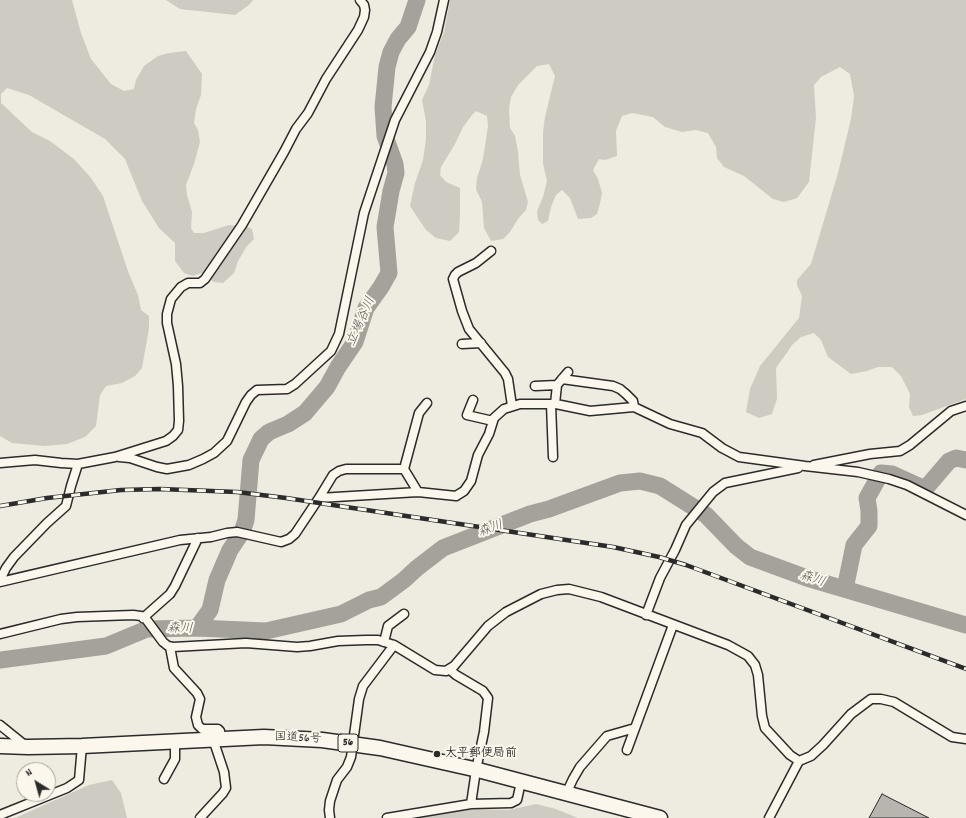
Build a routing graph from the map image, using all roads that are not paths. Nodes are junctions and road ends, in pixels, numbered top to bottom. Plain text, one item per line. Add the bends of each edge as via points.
1 (360, 0) edge
2 (444, 0) edge
3 (491, 251) dead end
4 (481, 343) junction
5 (462, 344) dead end
6 (568, 372) dead end
7 (559, 382) junction
8 (535, 386) dead end
9 (473, 400) dead end
10 (427, 404) dead end
11 (553, 404) junction
12 (512, 406) junction
13 (966, 406) edge
14 (634, 407) junction
15 (493, 421) junction
16 (115, 457) junction
17 (554, 457) dead end
18 (0, 463) edge
19 (78, 464) junction
20 (805, 466) junction
21 (404, 469) junction
22 (418, 492) junction
23 (318, 498) junction
24 (966, 515) edge
25 (198, 538) junction
26 (0, 581) edge
27 (404, 614) dead end
28 (646, 615) junction
29 (143, 618) junction
30 (673, 625) junction
31 (0, 634) edge
32 (384, 642) junction
33 (394, 645) junction
34 (170, 647) junction
35 (449, 669) junction
36 (0, 725) edge
37 (635, 728) junction
38 (217, 739) junction
39 (966, 739) edge
40 (175, 741) junction
41 (354, 744) junction
42 (0, 746) edge
43 (82, 746) junction
44 (28, 747) junction
45 (627, 750) dead end
46 (799, 761) junction
47 (476, 770) junction
48 (164, 779) dead end
49 (521, 782) junction
50 (566, 794) junction
51 (471, 804) junction
52 (0, 815) edge
53 (200, 818) edge
54 (330, 818) edge
55 (387, 818) edge
56 (660, 818) edge
57 (769, 818) edge

1 - 16 street via 365,10 358,30 296,129 242,225 205,279 200,283 188,283 181,287 171,299 167,323 176,364 178,430 166,441
2 - 16 street via 430,52 395,120 364,213 339,334 331,352 287,389 257,390 251,395 227,441 203,459 189,465 167,469 130,458
3 - 4 street via 476,263 458,272 453,279 465,320
4 - 5 street
4 - 12 street via 508,379
6 - 7 street
7 - 8 street
7 - 11 street
7 - 14 street via 613,386 633,401
9 - 15 street via 467,415
10 - 21 street via 419,413
11 - 12 street
11 - 14 street via 590,412
11 - 17 street
12 - 15 street via 498,414
13 - 20 street via 952,411 900,451
14 - 20 street via 670,424 702,433 739,457
15 - 22 street via 478,455 471,481 464,491 456,496
16 - 19 street
18 - 19 street via 34,460
19 - 26 street via 66,506 14,557
20 - 24 street via 858,472 889,479 907,485
20 - 28 street via 725,483 713,492 682,533 676,550 660,578
21 - 22 street
21 - 23 street via 339,471 333,475
22 - 23 street
23 - 25 street via 295,534 281,542 237,532
25 - 26 street
25 - 29 street via 176,586
27 - 32 street via 388,626
28 - 30 street
28 - 35 street via 601,597 569,589 541,594 496,619
29 - 31 street via 133,615 77,617
29 - 34 street
30 - 37 street
30 - 46 street via 728,645 748,656 758,675 765,728
32 - 33 street
32 - 34 street via 355,640 297,647 246,643
33 - 35 street via 435,670
33 - 41 street via 363,686
34 - 38 street via 174,668 197,692 200,699 196,717 198,725 202,729 218,729 220,731
35 - 47 street via 483,691 488,698
36 - 44 street
37 - 45 street
37 - 50 street via 607,736 580,767
38 - 40 highway, 国道56号 / 56
38 - 41 highway, 国道56号 / 56 via 300,738
38 - 53 street via 226,788
39 - 46 street via 952,737 894,702 870,699 851,714 812,756
40 - 43 highway, 国道56号 / 56
40 - 48 street via 176,754
41 - 47 highway, 国道56号 / 56
41 - 54 street via 352,757 337,780 330,801
42 - 44 highway, 国道56号 / 56
43 - 44 highway, 国道56号 / 56
43 - 52 street via 79,780 67,788
46 - 57 street
47 - 49 highway, 国道56号 / 56
47 - 51 street
49 - 50 highway, 国道56号 / 56
49 - 51 street via 517,800 511,803
50 - 56 highway, 国道56号 / 56
51 - 55 street

